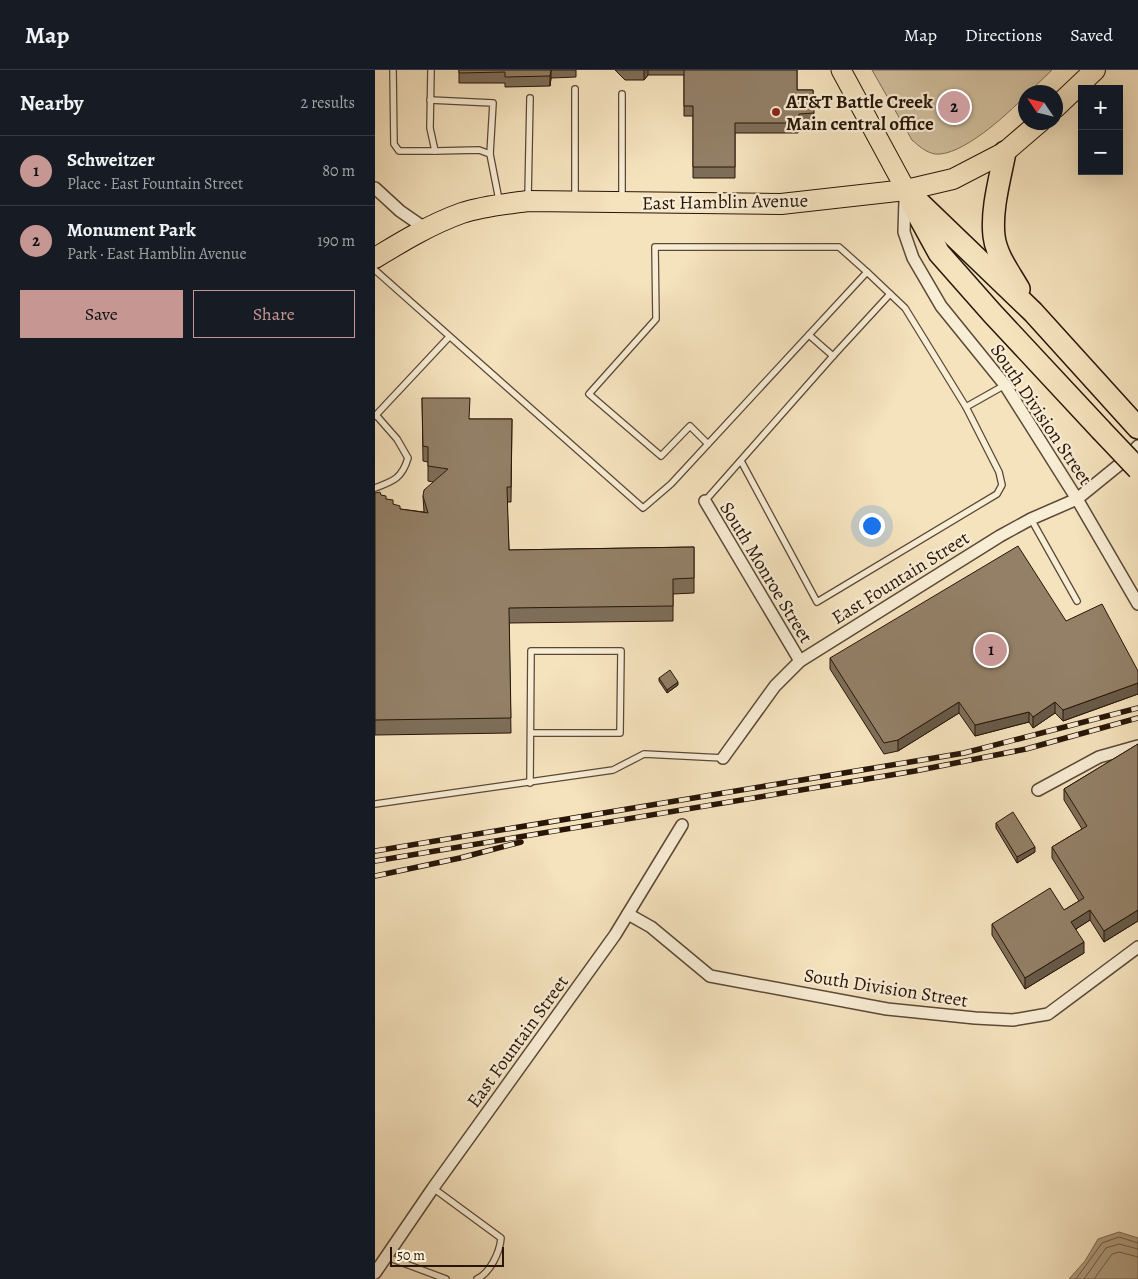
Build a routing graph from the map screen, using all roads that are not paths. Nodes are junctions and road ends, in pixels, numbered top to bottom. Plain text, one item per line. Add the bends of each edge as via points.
1 (393, 70) edge
2 (431, 70) edge
3 (841, 70) edge
4 (1095, 70) edge
5 (575, 89) dead end
6 (622, 94) dead end
7 (530, 98) dead end
8 (431, 100) junction
9 (1063, 100) edge
10 (1031, 130) edge
11 (435, 151) junction
12 (1005, 152) junction
13 (490, 154) junction
14 (375, 188) edge
15 (906, 190) junction
16 (528, 201) junction
17 (575, 202) junction
18 (622, 202) junction
19 (500, 205) junction
20 (426, 229) junction
21 (375, 258) edge
22 (375, 270) edge
23 (867, 272) junction
24 (890, 294) junction
25 (1033, 312) junction
26 (809, 335) junction
27 (449, 337) junction
28 (833, 356) junction
29 (1005, 385) junction
30 (966, 407) junction
31 (375, 416) edge
32 (1138, 428) edge
33 (708, 444) junction
34 (1138, 446) edge
35 (741, 460) junction
36 (1132, 465) edge
37 (375, 488) edge
38 (1077, 499) junction
39 (705, 501) joint
40 (1031, 519) junction
41 (1077, 601) dead end
42 (1138, 604) edge
43 (800, 661) junction
44 (531, 733) junction
45 (1138, 746) edge
46 (723, 758) joint
47 (530, 783) junction
48 (1038, 790) dead end
49 (375, 804) edge
50 (682, 825) dead end
51 (628, 914) junction
52 (1138, 947) edge
53 (433, 1188) junction
54 (387, 1257) junction
55 (375, 1274) edge
56 (446, 1279) edge
57 (477, 1279) edge

1 - 11 lane via 394,144 399,151
2 - 8 lane
3 - 15 main road
4 - 9 highway
5 - 17 lane
6 - 18 lane
7 - 16 lane
8 - 11 lane via 430,128
8 - 13 lane via 493,103
10 - 12 highway, East Hamblin Avenue
11 - 13 lane via 479,150
12 - 15 highway, East Hamblin Avenue via 953,179
12 - 25 highway via 995,205 994,237 1002,261
13 - 19 lane
14 - 20 street
15 - 18 highway, East Hamblin Avenue via 781,204
15 - 25 highway
15 - 29 street, South Division Street via 904,232 913,258 941,306
15 - 36 highway, bridge via 919,220 939,252
16 - 17 highway, East Hamblin Avenue
16 - 19 highway, East Hamblin Avenue
17 - 18 highway, East Hamblin Avenue
19 - 20 highway, East Hamblin Avenue via 463,213
20 - 21 highway, East Hamblin Avenue
22 - 27 lane
23 - 24 lane
23 - 26 lane
23 - 33 lane via 839,247 655,247 656,319 589,394 661,456 690,426
24 - 28 lane
24 - 30 lane via 905,308
25 - 32 highway
26 - 28 lane
26 - 33 lane
27 - 31 lane
27 - 33 lane via 643,508 671,484
28 - 35 lane
29 - 30 lane
29 - 38 street, South Division Street
30 - 35 lane via 999,472 1002,484 997,494 817,602
31 - 37 lane via 397,439 408,458 404,471 393,481
34 - 36 street, East Fountain Street
35 - 39 lane
36 - 38 street, East Fountain Street
38 - 40 street, East Fountain Street
38 - 42 street, South Division Street
39 - 43 street, South Monroe Street
40 - 41 lane
40 - 43 street, East Fountain Street via 944,569
43 - 46 street, East Fountain Street via 775,686
44 - 44 lane via 531,651 621,651 620,733
44 - 47 lane
45 - 48 street via 1099,757
46 - 47 lane via 644,754 613,770
47 - 49 lane
50 - 51 street, East Fountain Street
51 - 52 street, South Division Street via 651,926 710,976 887,1009 975,1018 1013,1020 1047,1014
51 - 53 street, East Fountain Street
53 - 54 street, East Fountain Street
53 - 57 lane via 501,1238 500,1248 483,1276
54 - 55 street, East Fountain Street
54 - 56 lane

